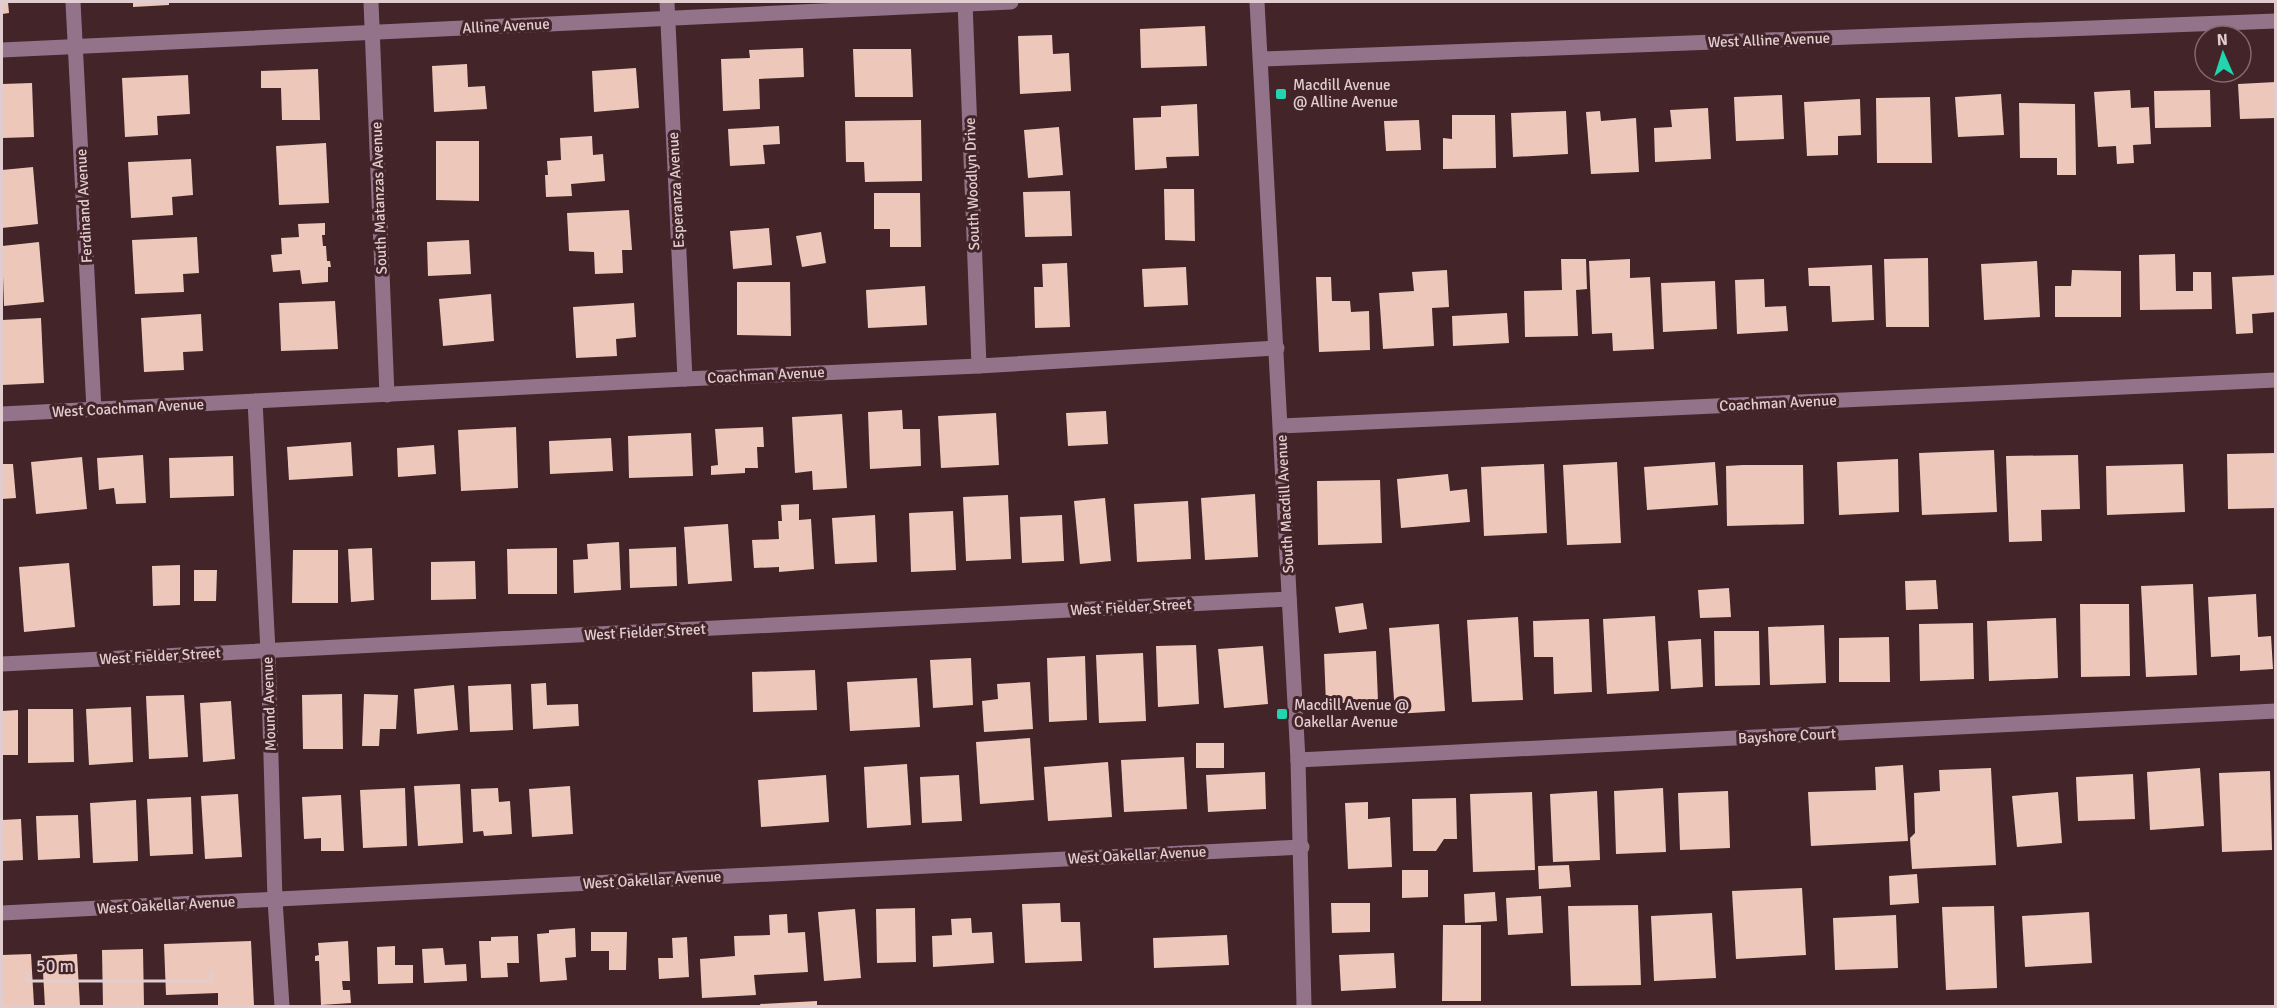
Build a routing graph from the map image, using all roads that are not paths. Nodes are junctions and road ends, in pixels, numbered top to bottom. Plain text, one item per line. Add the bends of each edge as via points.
1 (73, 2) edge
2 (371, 2) edge
3 (1011, 2) edge
4 (1257, 2) edge
5 (965, 3) edge
6 (668, 9) edge
7 (2276, 21) edge
8 (373, 33) junction
9 (76, 47) junction
10 (2, 50) edge
11 (1262, 59) junction
12 (1277, 348) junction
13 (979, 366) junction
14 (684, 379) junction
15 (2276, 380) edge
16 (387, 395) junction
17 (255, 401) junction
18 (94, 410) junction
19 (2, 414) edge
20 (1281, 426) junction
21 (1289, 599) junction
22 (268, 651) junction
23 (2, 664) edge
24 (2276, 711) edge
25 (1298, 760) junction
26 (1302, 847) junction
27 (275, 900) junction
28 (2, 914) edge
29 (282, 1006) edge
30 (1304, 1006) edge

1 - 9 street, Ferdinand Avenue
2 - 8 street, South Matanzas Avenue
3 - 5 street, Alline Avenue
4 - 11 street, South Macdill Avenue
5 - 6 street, Alline Avenue
5 - 13 street, South Woodlyn Drive
6 - 8 street, Alline Avenue
6 - 14 street, Esperanza Avenue
7 - 11 street, West Alline Avenue
8 - 9 street, Alline Avenue
8 - 16 street, South Matanzas Avenue
9 - 10 street, Alline Avenue
9 - 18 street, Ferdinand Avenue
11 - 12 street, South Macdill Avenue
12 - 13 street, Coachman Avenue
12 - 20 street, South Macdill Avenue
13 - 14 street, Coachman Avenue
14 - 16 street, Coachman Avenue
15 - 20 street, Coachman Avenue
16 - 17 street, Coachman Avenue
17 - 18 street, West Coachman Avenue
17 - 22 street, Mound Avenue
18 - 19 street, West Coachman Avenue
20 - 21 street, South Macdill Avenue
21 - 22 street, West Fielder Street
21 - 25 street, South Macdill Avenue
22 - 23 street, West Fielder Street
22 - 27 street, Mound Avenue
24 - 25 street, Bayshore Court
25 - 26 street, South Macdill Avenue
26 - 27 street, West Oakellar Avenue
26 - 30 street, South Macdill Avenue
27 - 28 street, West Oakellar Avenue
27 - 29 street, Mound Avenue

